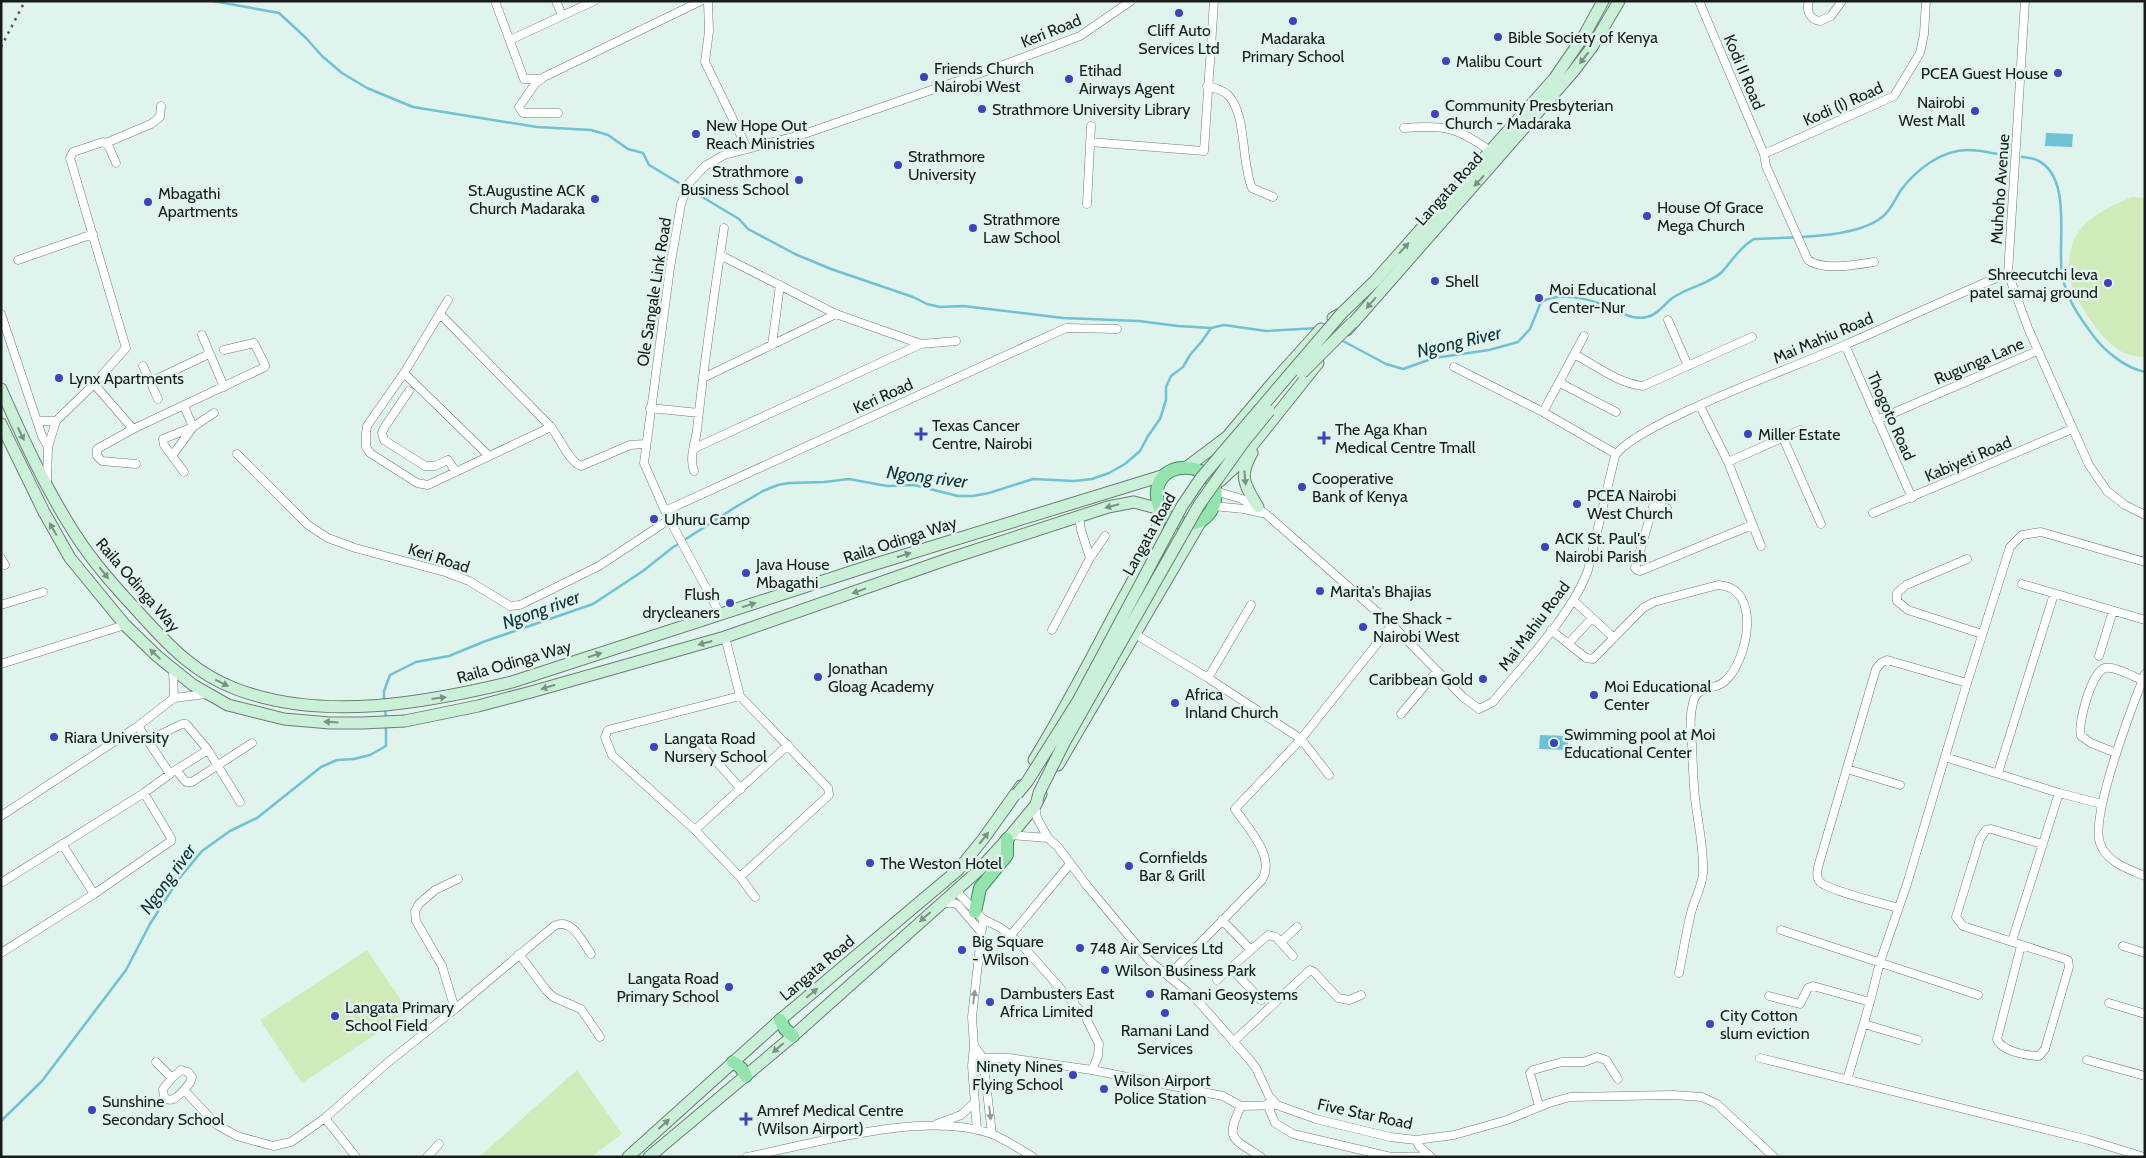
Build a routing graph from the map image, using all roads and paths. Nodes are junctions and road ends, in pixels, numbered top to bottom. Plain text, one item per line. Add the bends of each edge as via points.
1 (494, 1) edge
2 (556, 1) edge
3 (594, 1) edge
4 (701, 1) edge
5 (708, 1) edge
6 (1131, 1) edge
7 (1214, 1) edge
8 (1603, 1) edge
9 (1619, 1) edge
10 (1699, 1) edge
11 (1809, 1) edge
12 (1842, 1) edge
13 (1926, 1) edge
14 (2025, 1) edge
15 (562, 15) junction
16 (510, 40) junction
17 (539, 79) junction
18 (1207, 86) junction
19 (161, 106) dead end
20 (558, 113) dead end
21 (1091, 126) dead end
22 (1404, 128) dead end
23 (1090, 142) junction
24 (106, 143) junction
25 (747, 148) junction
26 (1490, 151) junction
27 (1764, 154) junction
28 (116, 163) dead end
29 (1273, 197) dead end
30 (1086, 204) dead end
31 (724, 228) dead end
32 (93, 234) junction
33 (720, 255) junction
34 (18, 260) dead end
35 (1874, 262) dead end
36 (2008, 273) junction
37 (780, 285) junction
38 (448, 300) dead end
39 (1, 314) edge
40 (836, 314) junction
41 (440, 315) junction
42 (1668, 320) dead end
43 (1352, 323) junction
44 (1325, 326) junction
45 (1117, 329) dead end
46 (202, 335) dead end
47 (1584, 336) dead end
48 (1752, 337) dead end
49 (956, 341) dead end
50 (921, 344) junction
51 (772, 345) junction
52 (1844, 345) junction
53 (224, 350) dead end
54 (2038, 351) junction
55 (209, 354) junction
56 (1576, 355) junction
57 (143, 366) dead end
58 (1688, 366) junction
59 (1454, 367) dead end
60 (404, 373) junction
61 (703, 378) junction
62 (150, 382) junction
63 (1560, 383) junction
64 (94, 384) junction
65 (224, 387) junction
66 (1, 390) edge
67 (408, 391) dead end
68 (158, 399) dead end
69 (184, 406) junction
70 (1700, 406) junction
71 (650, 408) junction
72 (1543, 412) junction
73 (1616, 412) dead end
74 (214, 413) dead end
75 (698, 413) junction
76 (1272, 420) junction
77 (1878, 420) junction
78 (37, 421) junction
79 (56, 421) junction
80 (1, 424) edge
81 (193, 427) junction
82 (551, 427) junction
83 (132, 429) junction
84 (2072, 429) junction
85 (1800, 430) dead end
86 (1783, 438) junction
87 (645, 444) junction
88 (695, 448) junction
89 (48, 451) junction
90 (237, 454) dead end
91 (1616, 454) junction
92 (32, 456) junction
93 (172, 456) junction
94 (488, 456) junction
95 (1728, 462) junction
96 (136, 464) dead end
97 (1187, 466) junction
98 (694, 471) dead end
99 (184, 472) dead end
100 (456, 472) junction
101 (1165, 475) junction
102 (47, 485) junction
103 (1214, 489) junction
104 (1912, 498) junction
105 (1213, 506) junction
106 (1667, 508) dead end
107 (1161, 510) junction
108 (1262, 510) junction
109 (665, 511) junction
110 (1873, 513) dead end
111 (2145, 515) edge
112 (1079, 517) junction
113 (670, 519) junction
114 (1201, 521) junction
115 (1752, 524) junction
116 (1821, 524) dead end
117 (1105, 536) dead end
118 (1761, 546) dead end
119 (1, 558) edge
120 (1090, 558) junction
121 (1967, 559) dead end
122 (2145, 562) edge
123 (1, 566) edge
124 (869, 566) junction
125 (876, 584) junction
126 (2022, 584) dead end
127 (43, 592) dead end
128 (2054, 594) junction
129 (1573, 600) junction
130 (1251, 605) dead end
131 (1, 606) edge
132 (2113, 611) junction
133 (720, 614) junction
134 (1592, 618) junction
135 (2145, 620) edge
136 (125, 625) junction
137 (1392, 625) junction
138 (1052, 630) dead end
139 (1551, 630) junction
140 (1135, 634) junction
141 (1982, 634) junction
142 (726, 637) junction
143 (1614, 638) junction
144 (1568, 643) junction
145 (2099, 656) dead end
146 (576, 661) junction
147 (1, 664) edge
148 (173, 670) junction
149 (1437, 671) junction
150 (582, 677) junction
151 (2144, 677) edge
152 (1208, 678) junction
153 (1966, 683) junction
154 (206, 694) junction
155 (740, 696) junction
156 (174, 698) junction
157 (1401, 714) dead end
158 (138, 726) junction
159 (159, 736) dead end
160 (1300, 739) junction
161 (700, 743) dead end
162 (252, 744) dead end
163 (788, 745) junction
164 (208, 750) junction
165 (2116, 753) junction
166 (1945, 757) junction
167 (218, 766) junction
168 (1847, 769) junction
169 (173, 772) junction
170 (1998, 773) junction
171 (1329, 775) dead end
172 (1900, 785) dead end
173 (741, 789) junction
174 (144, 792) junction
175 (2059, 793) junction
176 (1017, 794) junction
177 (240, 802) dead end
178 (1036, 803) junction
179 (2102, 804) junction
180 (1, 816) edge
181 (695, 830) junction
182 (1009, 837) junction
183 (1048, 838) junction
184 (62, 844) junction
185 (2042, 844) junction
186 (1070, 864) junction
187 (2145, 876) edge
188 (740, 877) junction
189 (458, 879) dead end
190 (1, 883) edge
191 (956, 891) junction
192 (94, 894) junction
193 (755, 897) dead end
194 (941, 904) junction
195 (1898, 908) junction
196 (979, 916) junction
197 (1222, 920) junction
198 (1297, 927) dead end
199 (1781, 930) dead end
200 (981, 932) junction
201 (1011, 935) junction
202 (2012, 941) junction
203 (1280, 942) junction
204 (2021, 946) junction
205 (2123, 946) dead end
206 (1250, 949) junction
207 (1, 953) edge
208 (2145, 953) edge
209 (519, 954) junction
210 (591, 954) dead end
211 (1294, 956) dead end
212 (1880, 962) junction
213 (1231, 968) junction
214 (1679, 973) dead end
215 (1168, 976) junction
216 (1217, 980) dead end
217 (1361, 995) dead end
218 (1769, 996) dead end
219 (1978, 996) dead end
220 (1261, 1000) dead end
221 (1870, 1002) junction
222 (2109, 1003) dead end
223 (455, 1009) junction
224 (2145, 1014) edge
225 (780, 1020) junction
226 (1864, 1024) junction
227 (793, 1036) junction
228 (600, 1037) dead end
229 (1918, 1040) dead end
230 (1233, 1042) junction
231 (974, 1046) junction
232 (983, 1058) junction
233 (1760, 1058) dead end
234 (2087, 1060) dead end
235 (156, 1062) dead end
236 (733, 1062) junction
237 (972, 1066) junction
238 (1092, 1070) junction
239 (746, 1076) junction
240 (2145, 1076) edge
241 (172, 1078) junction
242 (1618, 1079) dead end
243 (1847, 1080) junction
244 (184, 1090) junction
245 (975, 1102) junction
246 (1268, 1104) junction
247 (1277, 1105) junction
248 (1241, 1106) junction
249 (1539, 1106) junction
250 (324, 1118) junction
251 (936, 1125) junction
252 (977, 1130) junction
253 (992, 1134) junction
254 (1416, 1140) junction
255 (439, 1144) dead end
256 (1430, 1156) edge
257 (356, 1157) edge
258 (427, 1157) edge
259 (628, 1157) edge
260 (649, 1157) edge
261 (747, 1157) edge
262 (1033, 1157) edge
263 (1261, 1157) edge
264 (1392, 1157) edge
265 (1774, 1157) edge
266 (2144, 1157) edge

1 - 16 street
2 - 15 street
3 - 15 street
4 - 17 street
5 - 25 street via 705,62
6 - 25 street, Keri Road via 1086,33 1070,40 804,134
7 - 18 street
8 - 26 main road, Langata Road via 1554,79
9 -> 43 main road, Langata Road via 1573,72
10 - 27 street, Kodi II Road
11 - 12 street via 1808,13 1820,21 1831,16
13 - 27 street, Kodi (I) Road via 1920,53 1894,96
14 - 36 street, Muhoho Avenue
15 - 16 street
16 - 17 street via 524,79
17 - 20 street via 519,107 523,113
18 - 23 street via 1204,151
18 - 29 street via 1230,96 1242,128 1245,165 1252,188
19 - 24 street via 160,117 151,124
21 - 23 street
22 - 26 street via 1452,128
23 - 30 street
24 - 28 street
24 - 32 street via 99,142 73,152 70,158
25 - 71 street, Ole Sangale Link Road via 713,159 704,166 689,183 681,204
44 -> 26 main road, Langata Road via 1375,281
27 - 35 street, Kodi II Road via 1766,166 1808,260 1815,264 1851,266
31 - 33 street
32 - 34 street
32 - 64 street via 126,344 124,352
33 - 37 street
33 - 61 street
36 - 52 street, Mai Mahiu Road
36 - 54 street, Muhoho Avenue
37 - 40 street
37 - 51 street
38 - 41 street
39 - 78 street
40 - 50 street
40 - 51 street
41 - 60 street
41 - 82 street
42 - 58 street
43 - 76 main road, Langata Road
43 - 178 main road, Langata Road, bridge via 1328,344 1281,396 1199,505 1064,743
44 - 97 main road, Langata Road via 1228,437
44 - 176 main road, Langata Road, bridge via 1201,478 1182,506 1078,702
45 - 109 street, Keri Road via 1066,328
46 - 55 street
47 - 56 street
48 - 58 street
49 - 50 street
50 - 88 street
51 - 61 street
52 - 70 street, Mai Mahiu Road
52 - 77 street, Thogoto Road
53 - 65 street via 254,343 265,364 264,369
54 - 77 street, Rugunga Lane
54 - 84 street, Muhoho Avenue
55 - 62 street
55 - 65 street
56 - 58 street via 1634,385 1643,386
56 - 63 street
57 - 62 street
59 - 72 street
60 - 94 street
60 - 100 street via 367,426 366,448 422,485 433,484
61 - 75 street
62 - 68 street
63 - 72 street
63 - 73 street
64 - 79 street
64 - 83 street
65 - 69 street
66 -> 92 main road, Raila Odinga Way
67 - 100 street via 382,432 384,440 425,466 435,466 448,460
69 - 81 street
69 - 83 street
70 - 91 street, Mai Mahiu Road via 1637,436
70 - 95 street
71 - 75 street
71 - 87 street, Ole Sangale Link Road
72 - 91 street
74 - 81 street
75 - 88 street
76 - 103 main road, Langata Road
76 -> 108 main road via 1245,466 1243,476 1246,487
77 - 104 street, Thogoto Road
78 - 79 street
78 - 89 street
79 - 89 street
136 -> 80 main road, Raila Odinga Way via 70,558
81 - 93 street
81 - 93 street via 163,439
82 - 87 street via 574,463 581,466 630,445
82 - 94 street
83 - 96 street via 98,447 96,452 102,461
84 - 104 street, Kabiyeti Road
84 - 111 street, Muhoho Avenue via 2100,482 2118,500
85 - 86 street
86 - 95 street
86 - 116 street
87 - 109 street, Ole Sangale Link Road via 646,470
88 - 98 street via 691,463
89 - 92 street
89 - 102 street
90 - 113 street, Keri Road via 308,525 328,538 445,572 468,581 510,606 520,605 600,566
91 - 129 street, Mai Mahiu Road via 1588,570
92 - 102 main road, Raila Odinga Way
93 - 99 street
94 - 100 street
95 - 115 street
97 - 101 main road
97 - 103 main road via 1205,474
101 - 107 main road via 1158,487 1157,502
124 -> 101 main road, Raila Odinga Way
102 -> 146 main road, Raila Odinga Way via 75,534 114,586 175,652 202,673 236,689 278,701 321,706 390,705 451,697
103 - 105 main road
103 - 108 street
104 - 110 street, Kabiyeti Road
105 - 108 street
105 - 114 main road
106 - 115 street via 1657,505 1653,508 1637,570
107 -> 112 main road, Raila Odinga Way via 1134,502
107 - 114 main road via 1170,520 1180,524
107 - 176 main road, Langata Road via 1148,555
108 - 137 street, Mai Mahiu Road
109 - 113 street, Ole Sangale Link Road
112 - 120 street
112 - 125 main road, Raila Odinga Way
113 - 133 street, Ole Sangale Link Road
114 - 140 main road, Langata Road
115 - 118 street
117 - 120 street
119 - 123 street via 4,565
120 - 138 street
121 - 141 street via 1906,585 1897,593 1897,601 1908,610
122 - 141 street via 2047,533 2022,535 2007,554
124 - 125 main road
133 -> 124 main road, Raila Odinga Way
125 -> 142 main road, Raila Odinga Way
126 - 128 street
127 - 131 street
128 - 132 street
128 - 170 street
129 - 134 street
129 - 139 street, Mai Mahiu Road
130 - 152 street
132 - 135 street
132 - 145 street
146 -> 133 main road, Raila Odinga Way
134 - 143 street
134 - 144 street
136 - 147 street
148 -> 136 main road, Raila Odinga Way
137 - 149 street, Mai Mahiu Road
137 - 160 street
139 - 144 street
139 - 149 street, Mai Mahiu Road via 1494,702 1484,708 1479,709 1463,698
140 - 152 street
140 - 178 main road, Langata Road
141 - 153 street
142 -> 150 main road, Raila Odinga Way
142 - 155 street
143 - 144 street via 1593,659 1586,658
143 - 214 street via 1643,608 1654,602 1711,586 1724,585 1746,606 1747,635 1737,664 1725,682 1697,694 1693,702 1690,723 1703,876 1691,912
146 - 150 main road
148 - 154 main road, Raila Odinga Way
148 - 156 street
149 - 157 street
150 -> 154 main road, Raila Odinga Way via 437,716 385,722 330,723 284,719 242,710
151 - 165 street
151 - 165 street via 2108,668 2099,670 2092,683 2079,731 2091,744
152 - 160 street
153 - 166 street
153 - 168 street via 1893,661 1881,662
154 - 156 street
155 - 163 street
155 - 181 street via 606,732 606,743 612,755
156 - 158 street
158 - 169 street
158 - 180 street
159 - 164 street via 186,724
160 - 171 street
160 - 197 street via 1235,809 1262,851 1267,872
161 - 173 street
162 - 167 street
163 - 173 street
163 - 188 street via 828,788 829,795
164 - 167 street
164 - 169 street
165 - 179 street
166 - 170 street
166 - 195 street
167 - 169 street via 192,782 186,782
167 - 177 street
168 - 172 street
168 - 195 street via 1817,876 1821,883 1834,889
169 - 174 street
170 - 175 street
173 - 181 street
174 - 184 street
174 - 192 street via 171,841
175 - 179 street
175 - 185 street
225 -> 176 main road, Langata Road via 958,870
178 - 182 main road, Langata Road
178 - 183 street via 1036,818
179 - 187 street via 2100,844 2116,862
181 - 188 street
182 - 183 street
182 - 191 main road, Langata Road
182 - 196 main road via 1007,855 980,888
183 - 186 street
184 - 190 street
184 - 192 street
185 - 202 street
185 - 202 street via 1986,830 1980,839 1956,915 1964,926
186 - 201 street
186 - 215 street via 1150,961
188 - 193 street
189 - 223 street via 435,890 415,910 416,922 442,966
191 - 194 main road, Langata Road
191 - 196 street
192 - 207 street
194 - 200 street via 958,905
194 -> 227 main road, Langata Road
195 - 212 street
196 - 200 street
196 - 201 street
197 - 206 street
197 - 215 street
198 - 203 street
199 - 212 street
231 -> 200 street via 972,1017
201 - 238 street via 1034,957 1091,1025 1099,1044
202 - 204 street
203 - 206 street via 1268,935
203 - 211 street
204 - 204 street via 2066,959 2069,963 2045,1049 2039,1056 2003,1047 1997,1039
205 - 208 street
206 - 213 street
209 - 210 street via 559,924 574,929
209 - 223 street
209 - 228 street via 553,997 581,1009
212 - 219 street
212 - 221 street
213 - 216 street
213 - 220 street
215 - 230 street via 1197,1000
217 - 230 street via 1349,1000 1338,998 1310,970
218 - 221 street via 1800,1004 1811,986
221 - 226 street
222 - 224 street
223 - 250 street
225 - 227 main road
225 - 236 main road, Langata Road
226 - 229 street
226 - 243 street
227 -> 239 main road, Langata Road
230 - 247 street via 1256,1068 1261,1082
231 - 232 street
231 - 237 street
232 - 237 street
232 - 238 street via 1009,1058
232 -> 253 street
233 - 243 street
234 - 240 street
235 - 241 street
236 - 239 main road
259 -> 236 main road, Langata Road
237 - 245 street
238 - 248 street via 1223,1096
239 - 260 main road, Langata Road
241 - 244 street via 181,1070 188,1072 192,1077
241 - 244 street via 163,1089 164,1097 174,1099
242 - 249 street via 1606,1060 1597,1057 1532,1070 1530,1073
243 - 266 street via 2089,1140
244 - 250 street via 217,1126 237,1136 273,1146 291,1142
245 - 251 street via 961,1115
245 - 252 street
246 - 247 street, Five Star Road
246 - 248 street, Five Star Road
246 - 264 street via 1275,1123 1293,1134
247 - 254 street, Five Star Road via 1316,1119
248 - 263 street via 1231,1132 1239,1143
249 - 254 street, Five Star Road via 1508,1120 1454,1135
249 - 265 street, Five Star Road via 1570,1097 1593,1095 1702,1097 1728,1112
250 - 257 street
251 - 252 street
251 - 261 street via 892,1128
252 - 253 street
253 - 262 street
254 - 256 street
255 - 258 street
256 - 264 street

